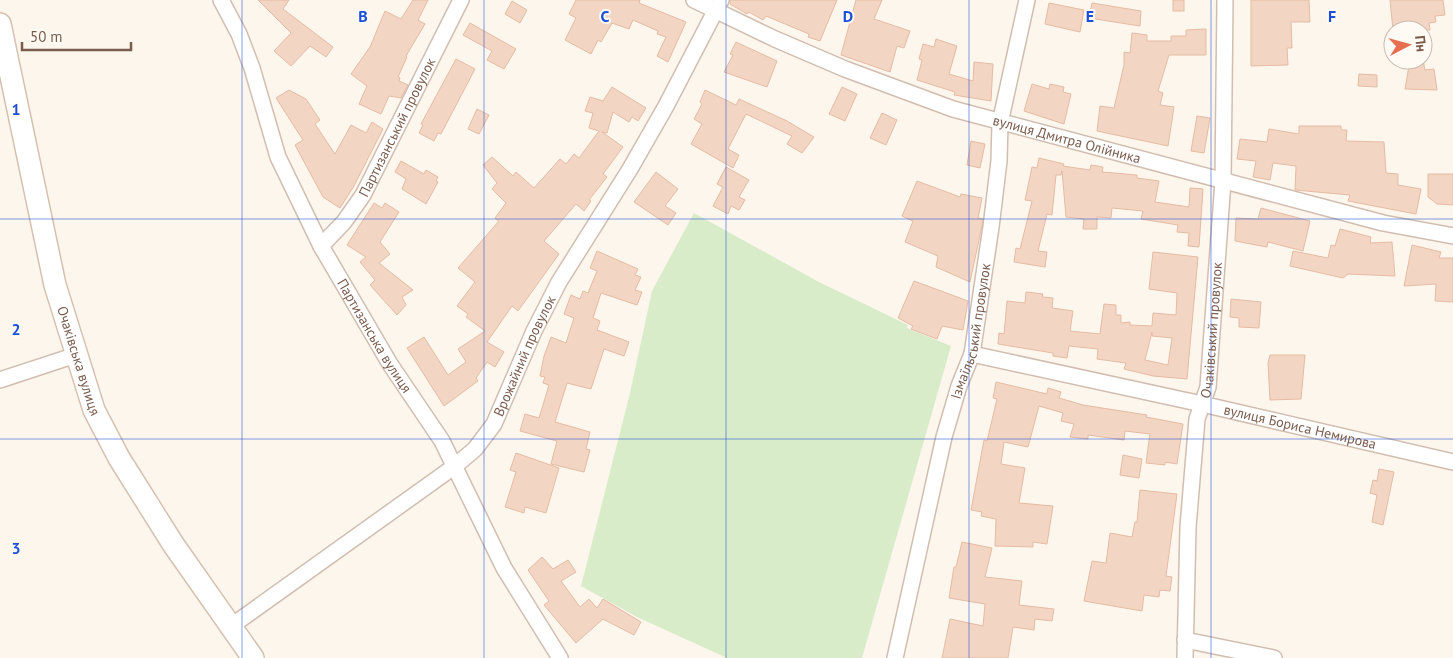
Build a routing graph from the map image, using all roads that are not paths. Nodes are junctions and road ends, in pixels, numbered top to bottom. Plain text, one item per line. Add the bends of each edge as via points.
1 (221, 0) edge
2 (461, 0) edge
3 (694, 0) edge
4 (1026, 0) edge
5 (1225, 0) edge
6 (718, 5) edge
7 (0, 24) edge
8 (1000, 123) junction
9 (1223, 181) junction
10 (1453, 236) edge
11 (321, 246) junction
12 (972, 354) junction
13 (76, 355) junction
14 (0, 380) edge
15 (1202, 404) junction
16 (1453, 462) edge
17 (455, 466) junction
18 (230, 626) junction
19 (1185, 640) junction
20 (252, 658) edge
21 (560, 658) edge
22 (895, 658) edge
23 (1185, 658) edge
24 (1274, 658) edge

1 - 11 street, Партизанська вулиця via 239,34 278,157
2 - 11 street, Партизанський провулок via 363,194 344,222
3 - 6 street, вулиця Дмитра Олійника
4 - 8 street, Ізмаїльський провулок
5 - 9 street, Очаківський провулок
6 - 8 street, вулиця Дмитра Олійника via 845,69
6 - 17 street, Врожайний провулок via 635,161 559,282 530,339 494,424 475,449
7 - 13 street, Очаківська вулиця via 55,285
8 - 9 street, вулиця Дмитра Олійника
8 - 12 street, Ізмаїльський провулок via 999,161
9 - 10 street, вулиця Дмитра Олійника via 1383,224
9 - 15 street, Очаківський провулок via 1208,387
11 - 17 street, Партизанська вулиця
12 - 15 street, вулиця Бориса Немирова
12 - 22 street, Ізмаїльський провулок via 944,437
13 - 14 street
13 - 18 street, Очаківська вулиця via 94,410 119,458
15 - 16 street, вулиця Бориса Немирова
15 - 19 street, Очаківський провулок via 1197,419 1188,527
17 - 18 street, Врожайний провулок
17 - 21 street, Партизанська вулиця via 504,568
18 - 20 street, Очаківська вулиця
19 - 23 street, Очаківський провулок
19 - 24 street

